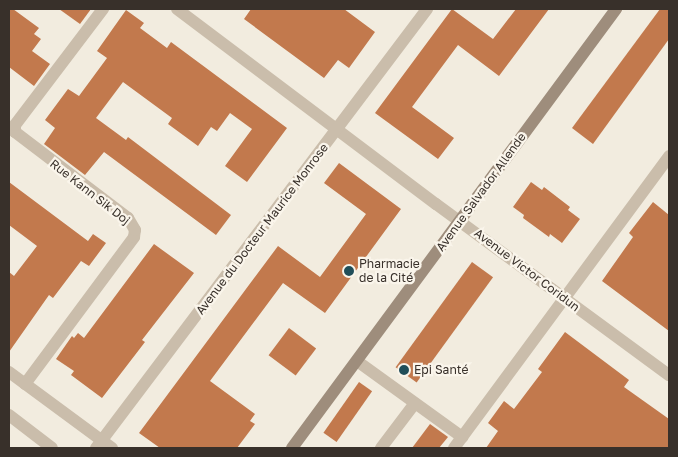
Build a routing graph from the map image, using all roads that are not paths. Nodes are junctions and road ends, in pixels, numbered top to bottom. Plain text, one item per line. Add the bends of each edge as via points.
1 (103, 9) edge
2 (177, 9) edge
3 (427, 9) edge
4 (616, 9) edge
5 (337, 130) junction
6 (669, 156) edge
7 (460, 221) junction
8 (565, 299) junction
9 (357, 361) junction
10 (9, 372) edge
11 (669, 375) edge
12 (25, 384) junction
13 (415, 403) junction
14 (9, 415) edge
15 (462, 437) junction
16 (103, 446) edge
17 (296, 447) edge
18 (52, 448) edge
19 (381, 448) edge
20 (454, 448) edge

1 - 12 street, Rue Kann Sik Doj via 15,125 15,132 128,218 135,230 134,237
2 - 5 street, Avenue Victor Coridun
3 - 5 street, Avenue du Docteur Maurice Monrose
4 - 7 main road, Avenue Salvador Allende
5 - 7 street, Avenue Victor Coridun
5 - 16 street, Avenue du Docteur Maurice Monrose
6 - 8 street
7 - 8 street, Avenue Victor Coridun
7 - 9 main road, Avenue Salvador Allende
8 - 11 street, Avenue Victor Coridun
8 - 15 street
9 - 13 street
9 - 17 main road, Avenue Salvador Allende
10 - 12 street
12 - 16 street
13 - 15 street
13 - 19 street
14 - 18 street
15 - 20 street

